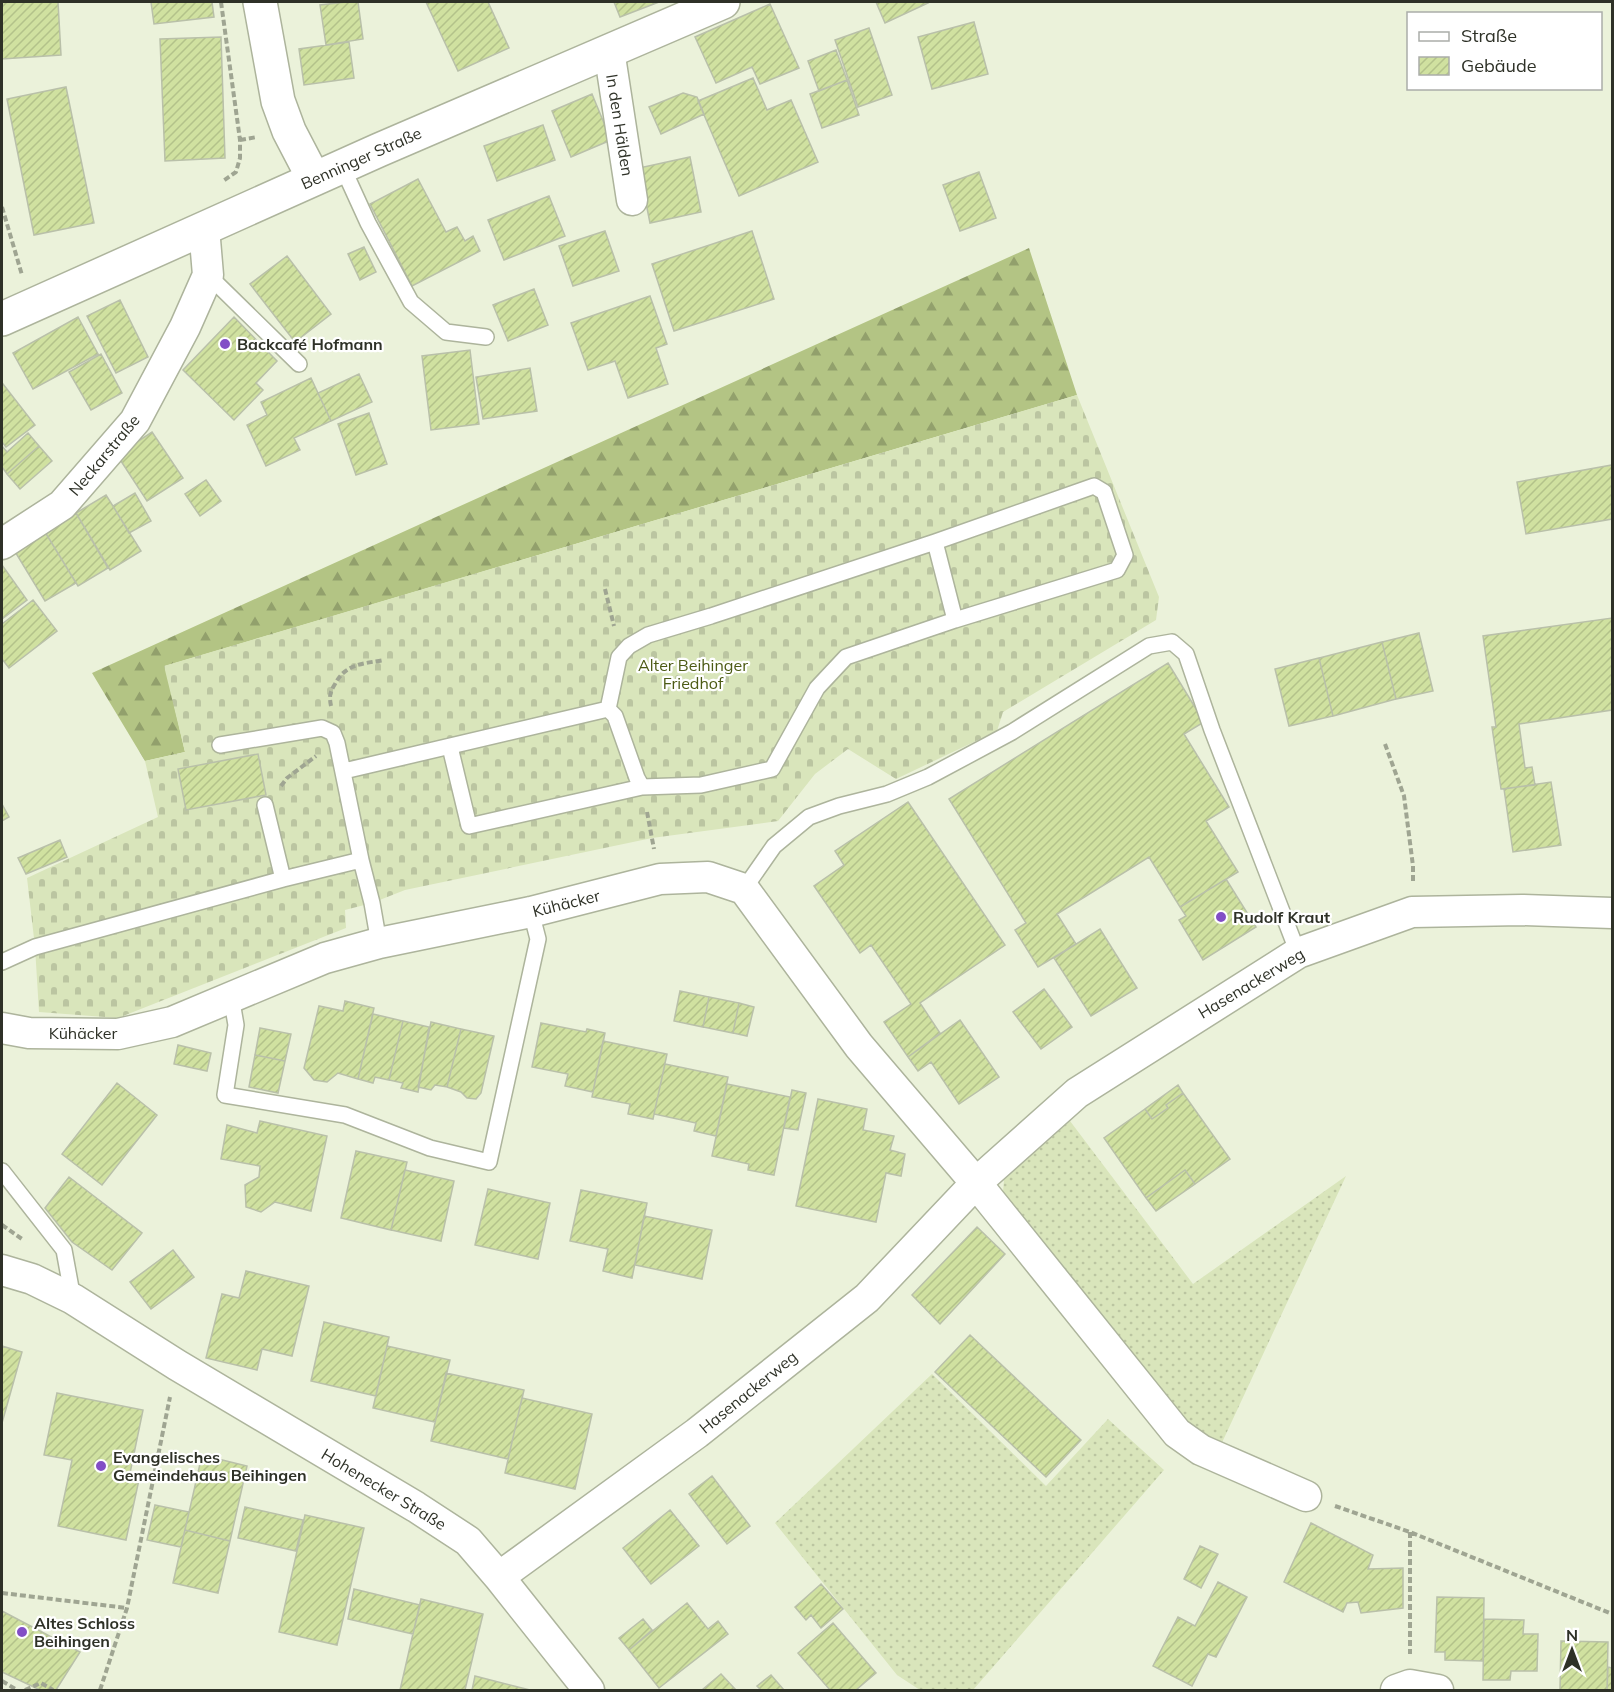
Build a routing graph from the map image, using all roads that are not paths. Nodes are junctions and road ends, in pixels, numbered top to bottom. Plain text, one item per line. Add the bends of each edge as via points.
1 (260, 2) edge
2 (723, 2) edge
3 (609, 50) junction
4 (328, 173) junction
5 (632, 201) dead end
6 (204, 228) junction
7 (208, 275) junction
8 (2, 319) edge
9 (486, 337) dead end
10 (299, 364) dead end
11 (935, 542) junction
12 (2, 544) edge
13 (955, 620) junction
14 (608, 709) junction
15 (220, 745) dead end
16 (450, 747) junction
17 (344, 771) junction
18 (642, 788) junction
19 (265, 805) road end
20 (361, 860) junction
21 (283, 879) junction
22 (744, 889) junction
23 (531, 912) junction
24 (1612, 913) edge
25 (378, 943) junction
26 (1298, 952) junction
27 (2, 962) edge
28 (231, 996) junction
29 (15, 1030) edge
30 (2, 1171) edge
31 (976, 1183) junction
32 (2, 1270) edge
33 (2, 1293) edge
34 (73, 1299) junction
35 (1306, 1496) road end
36 (499, 1577) junction
37 (589, 1690) edge

1 - 4 main road via 278,101 289,131
2 - 3 main road, Benninger Straße
3 - 4 main road, Benninger Straße
3 - 5 street, In den Hälden
4 - 6 main road, Benninger Straße
4 - 9 lane via 368,223 411,302 446,332
6 - 7 street, Neckarstraße
6 - 8 main road, Benninger Straße
7 - 10 lane
7 - 12 street, Neckarstraße via 135,422 62,505
11 - 13 lane
11 - 13 lane via 1094,486 1104,492 1125,555 1117,570
11 - 14 lane via 648,635 619,657
13 - 18 lane via 846,657 817,688 772,769 701,785
14 - 16 lane
14 - 18 lane via 615,716
15 - 17 lane via 322,728 335,738
16 - 17 lane
16 - 18 lane via 469,826
17 - 20 lane
19 - 21 lane
20 - 21 lane
20 - 25 lane
21 - 27 lane via 35,947
22 - 23 street, Kühäcker via 708,877 660,879
22 - 26 lane via 774,846 809,817 887,794 928,777 1012,732 1149,646 1172,642 1186,654
22 - 31 street via 859,1046
23 - 25 street, Kühäcker
23 - 28 lane via 538,939 489,1162 430,1148 345,1115 225,1095 236,1025
24 - 26 street, Hasenackerweg via 1412,912
25 - 28 street, Kühäcker via 325,957
26 - 31 street, Hasenackerweg via 1077,1093
28 - 29 street, Kühäcker via 172,1022 118,1034
30 - 34 lane via 64,1250
31 - 35 street via 1178,1433 1201,1450
31 - 36 street, Hasenackerweg via 867,1298 697,1433
32 - 34 street, Hohenecker Straße via 32,1279
33 - 34 street, Hohenecker Straße
34 - 36 street, Hohenecker Straße via 434,1518 468,1541
36 - 37 street, Hohenecker Straße

